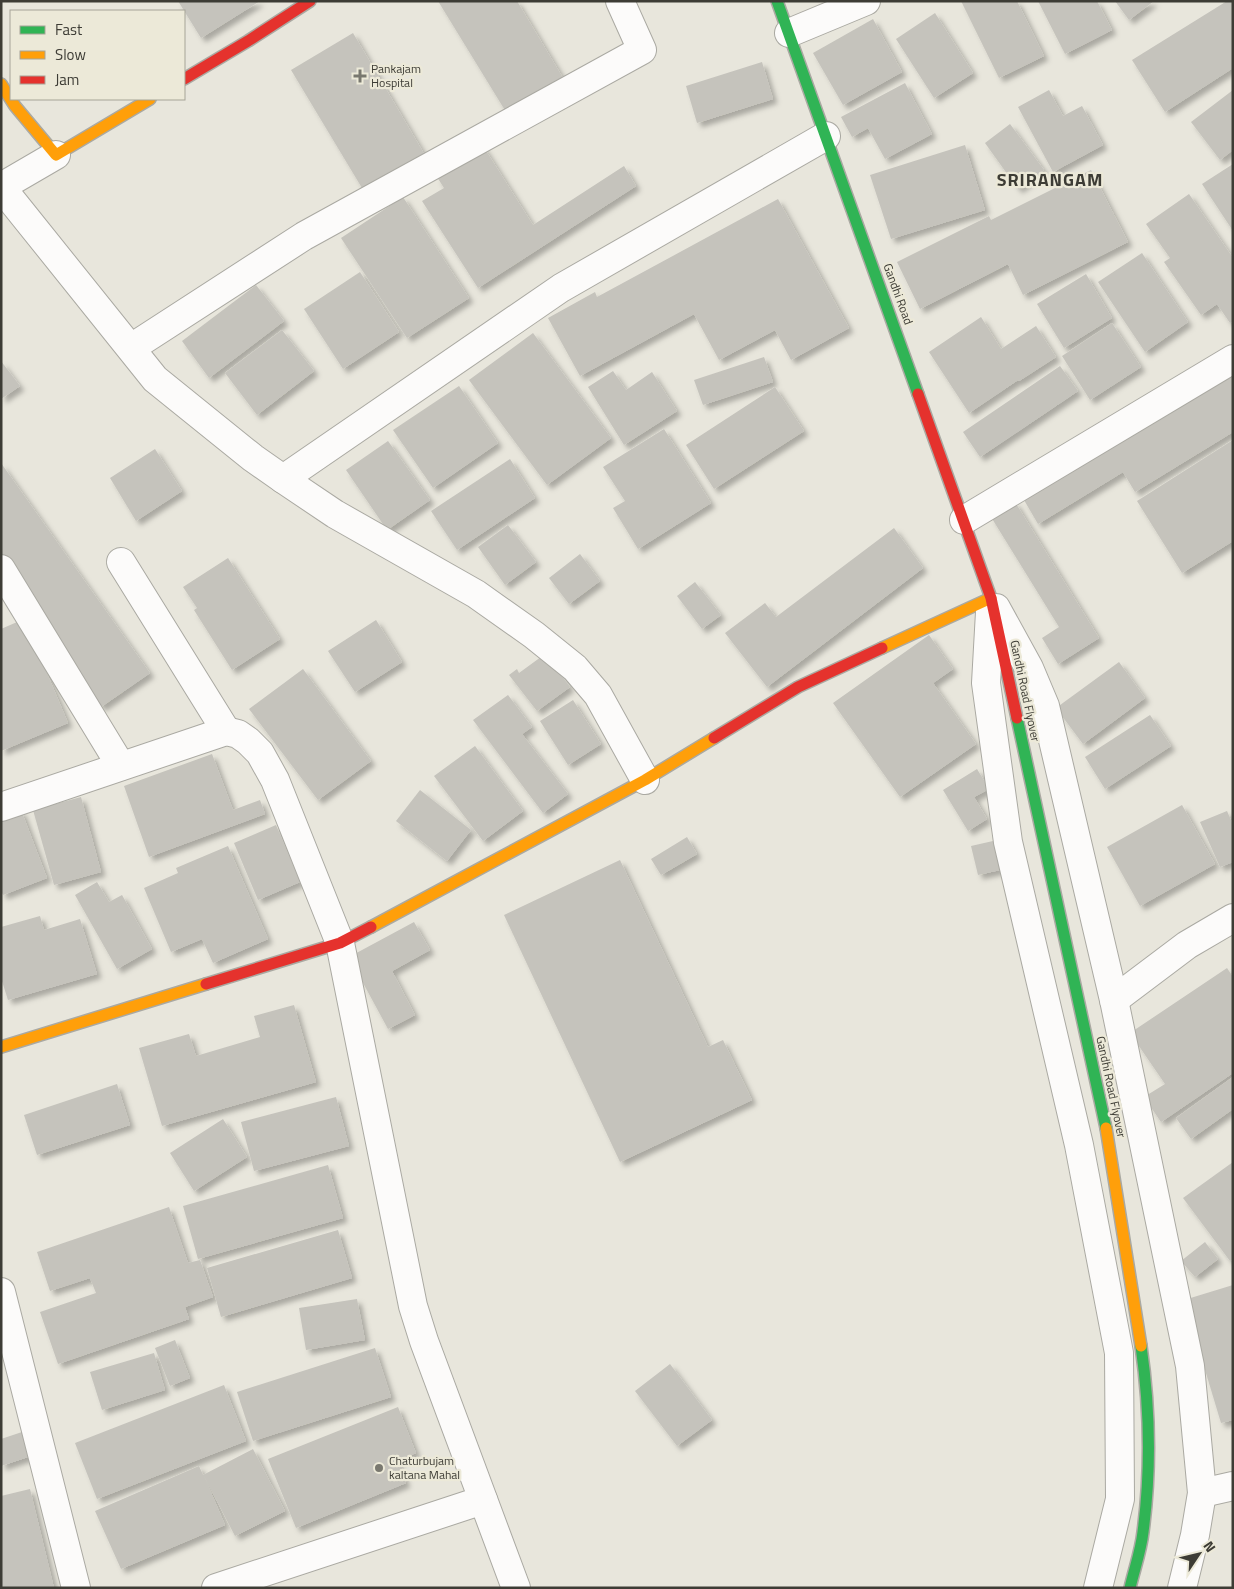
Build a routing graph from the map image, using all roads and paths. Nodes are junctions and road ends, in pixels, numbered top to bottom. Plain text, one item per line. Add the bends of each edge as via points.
1 (310, 1) edge
2 (620, 1) edge
3 (777, 1) edge
4 (866, 1) edge
5 (790, 33) junction
6 (185, 78) edge
7 (1, 84) edge
8 (10, 98) edge
9 (11, 100) edge
10 (148, 100) edge
11 (826, 136) junction
12 (56, 154) junction
13 (1, 187) edge
14 (131, 348) junction
15 (1233, 358) edge
16 (282, 479) junction
17 (964, 520) junction
18 (121, 562) dead end
19 (1, 568) edge
20 (991, 598) junction
21 (226, 731) junction
22 (121, 766) junction
23 (656, 773) junction
24 (1, 807) edge
25 (1233, 918) edge
26 (340, 942) junction
27 (1114, 1000) junction
28 (1, 1047) edge
29 (1, 1292) edge
30 (1233, 1486) edge
31 (1202, 1493) junction
32 (484, 1500) junction
33 (76, 1588) edge
34 (216, 1588) edge
35 (516, 1588) edge
36 (1098, 1588) edge
37 (1130, 1588) edge
38 (1182, 1588) edge

1 - 6 main road
2 - 14 street via 642,50 304,236
3 - 5 main road, Gandhi Road
4 - 5 street
5 - 11 main road, Gandhi Road
7 - 8 main road
9 - 12 main road
10 - 12 main road
11 - 16 street via 561,288
11 - 17 main road, Gandhi Road
12 - 13 street
13 - 14 street
14 - 16 street via 155,379
15 - 17 street
16 - 23 street via 335,514 476,594 534,635 575,668
17 - 20 main road, Gandhi Road
18 - 21 street
19 - 22 street
20 - 23 main road via 798,687
20 - 27 street via 1029,668 1045,706
20 - 36 street via 986,683 1008,842 1079,1145 1119,1353 1120,1498
20 - 37 main road, Gandhi Road Flyover via 1109,1143 1146,1380 1149,1463 1145,1516
21 - 22 street
21 - 26 street via 238,734 260,753 275,780
22 - 24 street
23 - 26 main road
25 - 27 street via 1187,945
26 - 28 main road
26 - 32 street via 413,1306
27 - 31 street via 1190,1366
29 - 33 street
30 - 31 street
31 - 38 street
32 - 34 street
32 - 35 street

